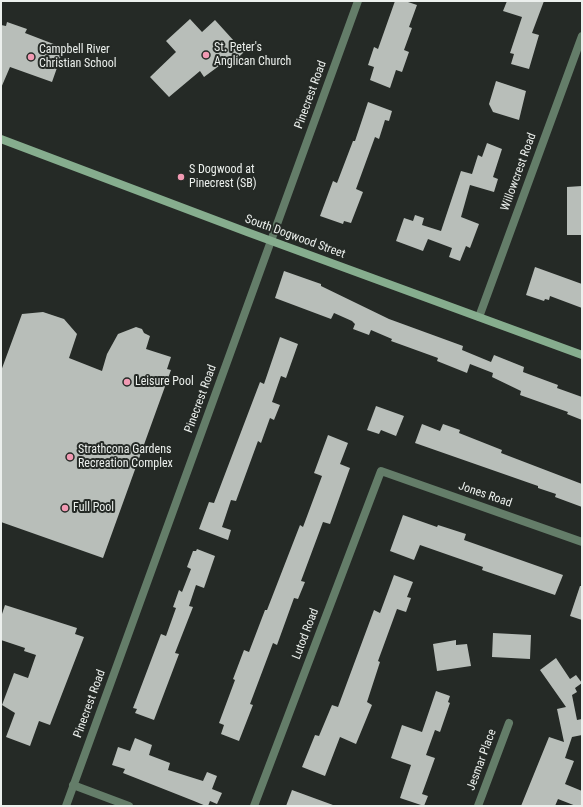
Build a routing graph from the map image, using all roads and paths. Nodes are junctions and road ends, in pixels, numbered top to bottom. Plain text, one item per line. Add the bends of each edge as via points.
1 (358, 1) edge
2 (582, 36) edge
3 (1, 139) edge
4 (271, 241) junction
5 (479, 317) junction
6 (582, 354) edge
7 (381, 471) joint
8 (582, 542) edge
9 (509, 723) dead end
10 (73, 785) junction
11 (66, 806) edge
12 (129, 806) edge
13 (254, 806) edge
14 (478, 806) edge

1 - 4 street, Pinecrest Road
2 - 5 street, Willowcrest Road
3 - 4 main road, South Dogwood Street
4 - 5 main road, South Dogwood Street
4 - 10 street, Pinecrest Road
5 - 6 main road, South Dogwood Street
7 - 8 street, Jones Road
7 - 13 street, Lutod Road
9 - 14 street, Jesmar Place
10 - 11 street, Pinecrest Road
10 - 12 street

